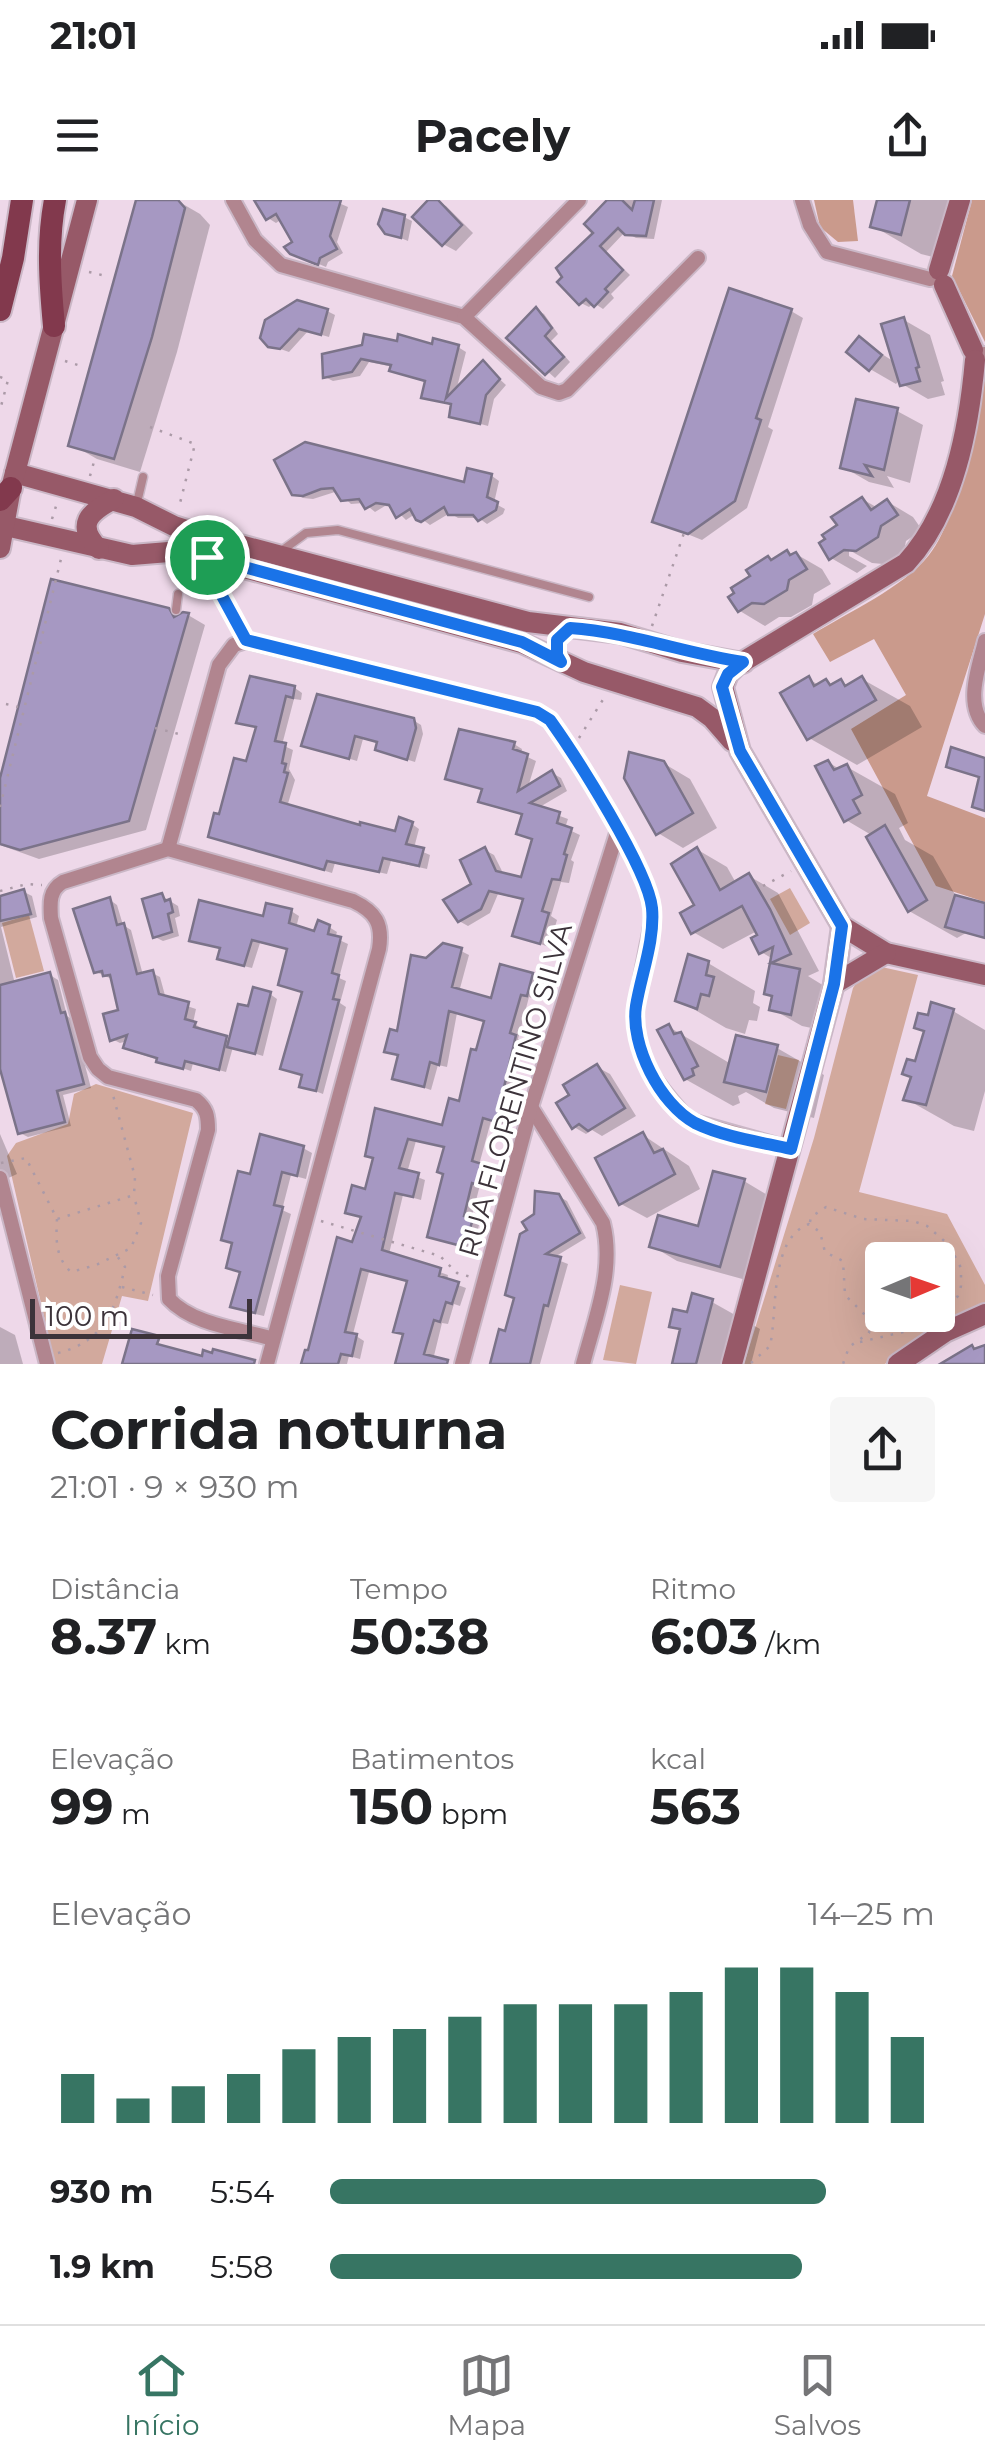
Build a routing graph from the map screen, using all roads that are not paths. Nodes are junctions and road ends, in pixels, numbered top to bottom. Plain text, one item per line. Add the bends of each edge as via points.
1 (13, 200) edge
2 (22, 200) edge
3 (56, 200) edge
4 (87, 200) edge
5 (234, 200) edge
6 (579, 200) edge
7 (802, 200) edge
8 (960, 200) edge
9 (698, 258) dead end
10 (0, 269) edge
11 (937, 277) junction
12 (0, 310) edge
13 (464, 317) junction
14 (54, 326) junction
15 (978, 355) edge
16 (143, 476) dead end
17 (9, 487) edge
18 (114, 500) junction
19 (136, 507) junction
20 (6, 526) junction
21 (0, 548) edge
22 (99, 549) junction
23 (276, 555) junction
24 (178, 594) dead end
25 (588, 597) dead end
26 (176, 610) dead end
27 (570, 628) junction
28 (985, 641) edge
29 (708, 657) junction
30 (561, 662) junction
31 (743, 662) junction
32 (722, 687) junction
33 (697, 707) junction
34 (985, 726) edge
35 (740, 751) junction
36 (618, 830) junction
37 (168, 849) junction
38 (842, 926) junction
39 (886, 953) junction
40 (985, 975) edge
41 (834, 984) junction
42 (531, 1107) junction
43 (791, 1149) junction
44 (0, 1178) edge
45 (4, 1213) edge
46 (985, 1314) edge
47 (274, 1338) junction
48 (47, 1360) edge
49 (267, 1364) edge
50 (462, 1364) edge
51 (583, 1364) edge
52 (732, 1364) edge
53 (898, 1364) edge

1 - 10 lane
2 - 12 main road
3 - 14 main road via 50,225
4 - 14 street
5 - 13 street via 256,240 281,265
6 - 13 street
7 - 11 street via 826,252
8 - 11 street
9 - 13 street via 558,393 540,388
11 - 15 street
14 - 17 street
15 - 31 street via 943,508 921,547 906,563
16 - 19 lane
17 - 18 street
17 - 20 street
18 - 19 street
18 - 22 street via 96,508 86,526
19 - 23 street via 174,526
20 - 21 street
20 - 22 street
22 - 30 street via 207,557 522,642
23 - 25 lane via 306,534 338,530
23 - 27 street
24 - 26 lane
27 - 29 street
27 - 30 street via 557,640
28 - 34 street via 974,703
29 - 31 street
29 - 32 street
30 - 33 street
31 - 32 street
32 - 33 street via 716,699
32 - 35 street
33 - 35 street
35 - 38 street
36 - 37 street via 550,720 537,712 246,640 219,665
36 - 42 street, RUA FLORENTINO SILVA
36 - 43 street via 652,909 634,1034 648,1070 691,1121
37 - 47 street via 353,901 376,916 380,928
37 - 47 street via 55,887 50,906 56,936 98,1069 205,1106 208,1130 168,1276 169,1299 198,1318
38 - 39 street
38 - 41 street
39 - 40 street
39 - 41 street
41 - 43 street
42 - 50 street, RUA FLORENTINO SILVA
42 - 51 street via 604,1223 608,1264
43 - 52 street
44 - 45 street
45 - 48 street
46 - 53 street
47 - 49 street

